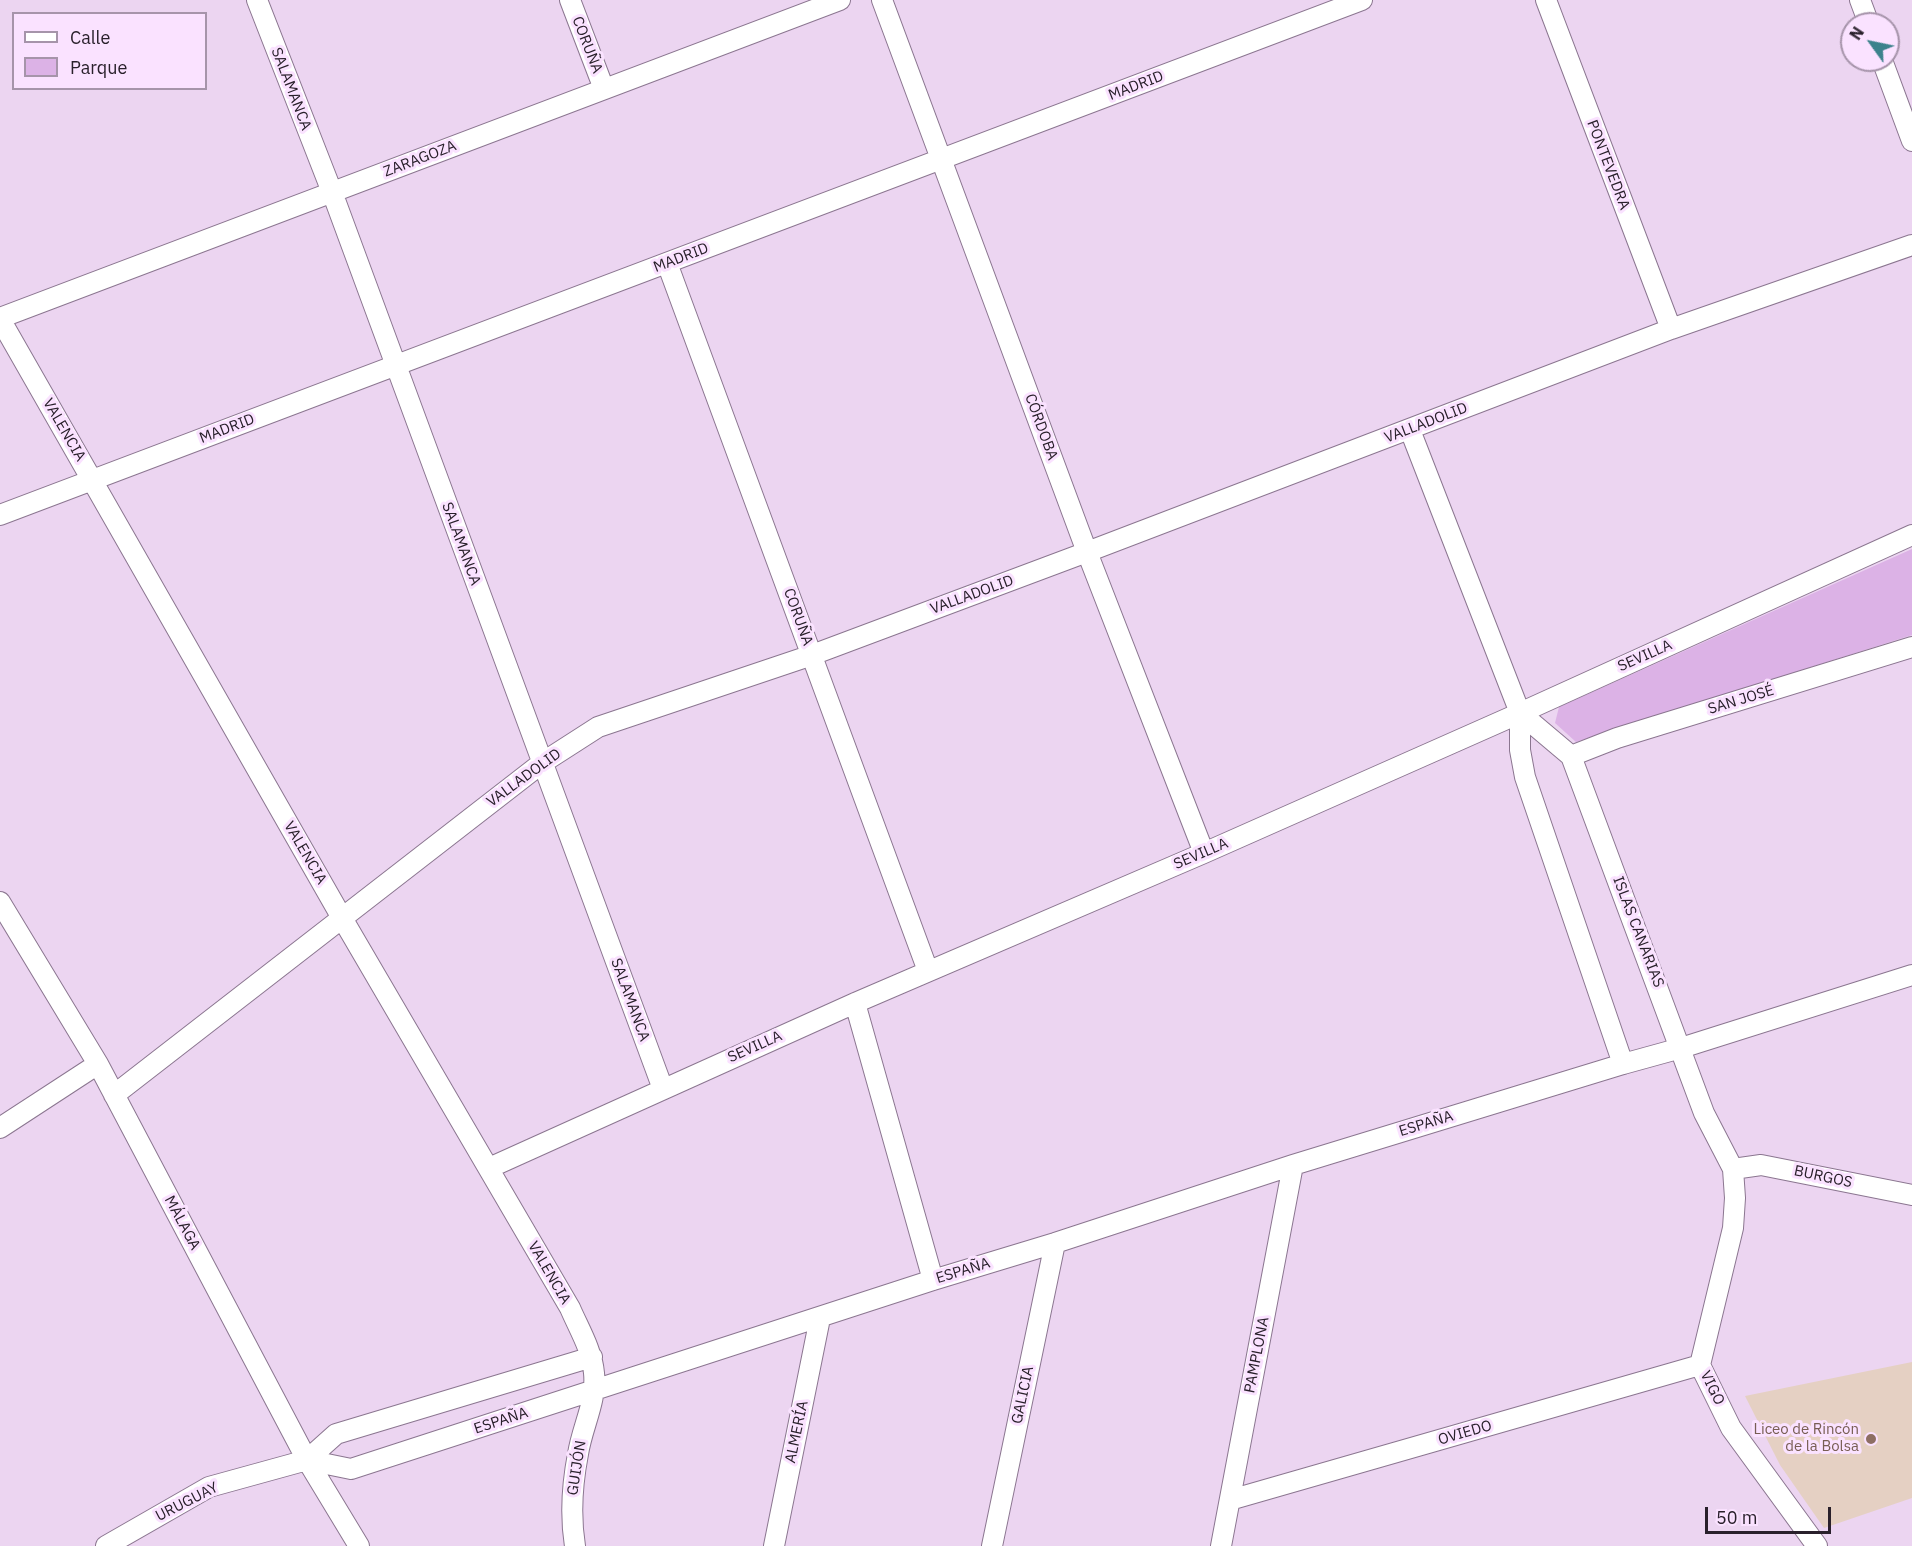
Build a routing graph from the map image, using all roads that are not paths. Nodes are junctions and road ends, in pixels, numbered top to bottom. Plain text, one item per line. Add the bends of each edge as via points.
1 (256, 0) edge
2 (570, 0) edge
3 (840, 0) edge
4 (882, 0) edge
5 (1362, 0) edge
6 (1546, 0) edge
7 (1886, 72) edge
8 (604, 89) junction
9 (1912, 141) edge
10 (941, 159) junction
11 (332, 192) junction
12 (1912, 244) edge
13 (667, 263) junction
14 (0, 318) edge
15 (1671, 329) junction
16 (396, 366) junction
17 (1410, 430) junction
18 (93, 480) junction
19 (0, 515) edge
20 (1912, 536) edge
21 (1087, 552) junction
22 (1912, 647) edge
23 (812, 655) junction
24 (1520, 713) junction
25 (1571, 756) junction
26 (542, 763) junction
27 (1204, 853) junction
28 (0, 902) edge
29 (342, 918) junction
30 (928, 970) junction
31 (1912, 975) edge
32 (855, 1003) junction
33 (1681, 1048) junction
34 (98, 1064) junction
35 (1623, 1064) junction
36 (663, 1089) junction
37 (114, 1095) junction
38 (0, 1128) edge
39 (1293, 1165) junction
40 (489, 1168) junction
41 (1733, 1169) junction
42 (1912, 1195) edge
43 (1054, 1243) junction
44 (933, 1280) junction
45 (820, 1318) junction
46 (592, 1357) junction
47 (1700, 1365) junction
48 (594, 1391) junction
49 (307, 1460) junction
50 (1230, 1500) junction
51 (344, 1522) junction
52 (113, 1544) edge
53 (1810, 1544) edge
54 (338, 1546) edge
55 (359, 1546) edge
56 (575, 1546) edge
57 (774, 1546) edge
58 (992, 1546) edge
59 (1221, 1546) edge

1 - 11 street, SALAMANCA
2 - 8 street, CORUÑA
3 - 8 street, ZARAGOZA
4 - 10 street, CÓRDOBA
5 - 10 street, MADRID
6 - 15 street, PONTEVEDRA
7 - 9 street
8 - 11 street, ZARAGOZA
10 - 13 street, MADRID
10 - 21 street, CÓRDOBA
11 - 14 street, ZARAGOZA
11 - 16 street, SALAMANCA
12 - 15 street, VALLADOLID
13 - 16 street, MADRID
13 - 23 street, CORUÑA
14 - 18 street, VALENCIA
15 - 17 street, VALLADOLID
16 - 18 street, MADRID
16 - 26 street, SALAMANCA
17 - 21 street, VALLADOLID
17 - 24 street, ISLAS CANARIAS
18 - 19 street, MADRID
18 - 29 street, VALENCIA
20 - 24 street, SEVILLA
21 - 23 street, VALLADOLID
21 - 27 street, CÓRDOBA
22 - 25 street, SAN JOSÉ via 1617,738
23 - 26 street, VALLADOLID via 598,727
23 - 30 street, CORUÑA
24 - 25 street, ISLAS CANARIAS
24 - 27 street, SEVILLA
24 - 35 street, ISLAS CANARIAS via 1525,777
25 - 33 street, ISLAS CANARIAS
26 - 29 street, VALLADOLID
26 - 36 street, SALAMANCA
27 - 30 street, SEVILLA
28 - 34 street, MÁLAGA
29 - 37 street, VALLADOLID
29 - 40 street, VALENCIA
30 - 32 street, SEVILLA
31 - 33 street, ESPAÑA
32 - 36 street, SEVILLA
32 - 44 street
33 - 35 street, ESPAÑA
33 - 41 street, ISLAS CANARIAS via 1704,1113
34 - 37 street, MÁLAGA
34 - 38 street
35 - 39 street, ESPAÑA
36 - 40 street, SEVILLA
37 - 49 street, MÁLAGA
39 - 43 street, ESPAÑA
39 - 50 street, PAMPLONA
40 - 46 street, VALENCIA via 570,1308
41 - 42 street, BURGOS via 1761,1165
41 - 47 street, VIGO via 1733,1228
43 - 44 street, ESPAÑA
43 - 58 street, GALICIA
44 - 45 street, ESPAÑA
45 - 48 street, ESPAÑA
45 - 57 street, ALMERÍA
46 - 48 street, VALENCIA
46 - 49 street via 336,1434
47 - 50 street, OVIEDO
47 - 53 street, VIGO via 1731,1428
48 - 49 street, ESPAÑA via 351,1468
48 - 56 street, GUIJÓN via 578,1453 572,1507
49 - 51 street, MÁLAGA
49 - 52 street, URUGUAY via 209,1487
50 - 59 street, PAMPLONA
51 - 54 street
51 - 55 street, MÁLAGA

